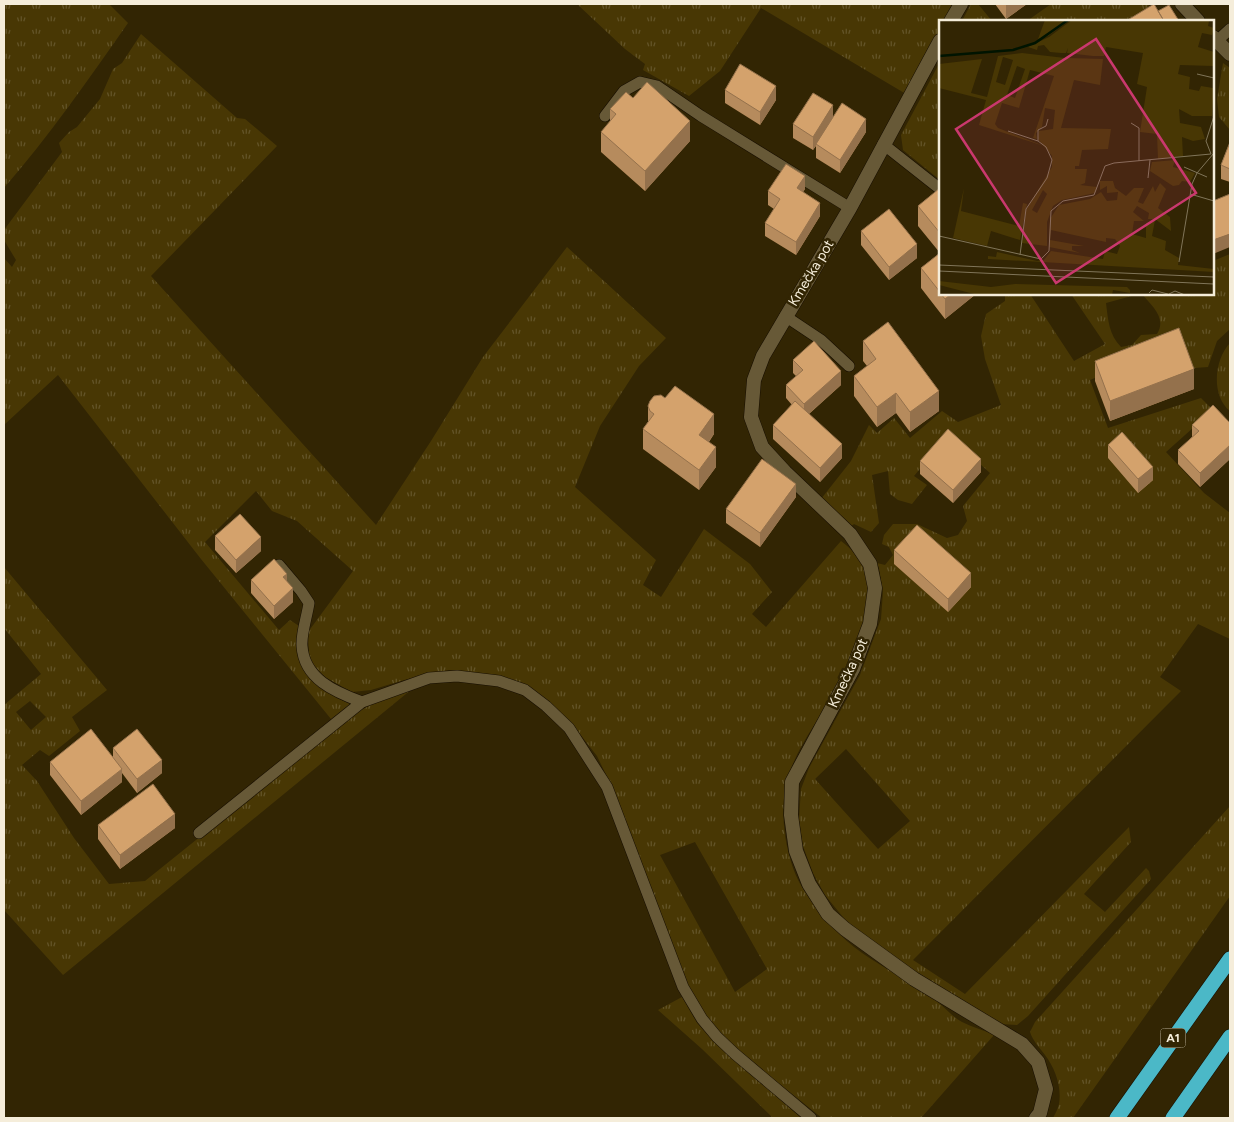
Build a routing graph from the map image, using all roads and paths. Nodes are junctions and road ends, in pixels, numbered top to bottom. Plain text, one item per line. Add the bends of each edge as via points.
1 (960, 4) edge
2 (1182, 4) edge
3 (952, 20) edge
4 (1197, 20) edge
5 (1230, 29) edge
6 (1215, 39) edge
7 (939, 43) edge
8 (1230, 54) edge
9 (605, 116) dead end
10 (883, 144) junction
11 (939, 188) edge
12 (850, 208) junction
13 (785, 316) junction
14 (850, 366) dead end
15 (279, 565) edge
16 (362, 702) junction
17 (199, 834) dead end
18 (1230, 958) edge
19 (1230, 1037) edge
20 (811, 1118) edge
21 (1036, 1118) edge
22 (1117, 1118) edge
23 (1173, 1118) edge

1 - 3 street
2 - 4 street
5 - 6 lane
6 - 8 street
7 - 10 street, Kmečka pot
9 - 12 lane via 624,91 640,82 657,86
10 - 11 lane
10 - 12 street, Kmečka pot
12 - 13 street, Kmečka pot
13 - 14 lane via 821,340
13 - 21 street, Kmečka pot via 754,380 751,417 762,447 850,534 870,564 876,588 870,624 852,670 792,782 791,815 796,851 809,884 828,914 914,979 1022,1044 1038,1062 1046,1089
15 - 16 lane via 309,603 302,645 305,663 318,681
16 - 17 lane
16 - 20 lane via 429,678 457,676 499,681 525,690 546,706 569,728 607,787 683,987 702,1019 735,1054
18 - 22 highway, A1
19 - 23 highway

